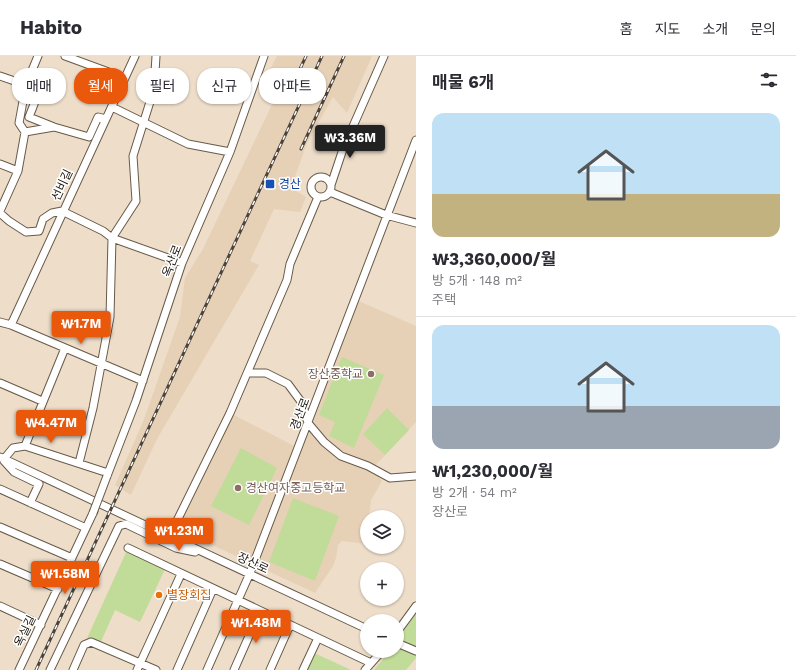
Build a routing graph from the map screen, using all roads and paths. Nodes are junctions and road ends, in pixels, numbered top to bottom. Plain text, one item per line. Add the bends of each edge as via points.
1 (38, 56) edge
2 (65, 56) edge
3 (134, 56) edge
4 (156, 56) edge
5 (264, 56) edge
6 (384, 56) edge
7 (33, 68) edge
8 (97, 68) edge
9 (128, 69) edge
10 (0, 76) edge
11 (12, 80) edge
12 (22, 104) edge
13 (34, 104) edge
14 (113, 104) edge
15 (112, 107) junction
16 (106, 119) junction
17 (143, 122) junction
18 (54, 127) junction
19 (25, 132) junction
20 (415, 144) edge
21 (343, 149) junction
22 (230, 152) junction
23 (0, 164) edge
24 (18, 171) junction
25 (324, 178) junction
26 (331, 185) junction
27 (330, 192) junction
28 (318, 197) junction
29 (0, 212) edge
30 (62, 212) junction
31 (386, 215) junction
32 (416, 223) edge
33 (112, 238) junction
34 (182, 263) junction
35 (0, 322) edge
36 (12, 325) junction
37 (65, 348) junction
38 (102, 364) junction
39 (248, 373) junction
40 (144, 381) junction
41 (0, 383) edge
42 (42, 401) junction
43 (308, 423) junction
44 (25, 446) junction
45 (2, 458) edge
46 (79, 463) junction
47 (107, 474) junction
48 (416, 476) edge
49 (0, 489) edge
50 (30, 503) junction
51 (94, 512) joint
52 (0, 527) edge
53 (86, 528) junction
54 (169, 537) junction
55 (128, 548) dead end
56 (207, 554) junction
57 (72, 558) junction
58 (0, 564) edge
59 (182, 574) junction
60 (250, 574) junction
61 (58, 589) junction
62 (213, 589) junction
63 (238, 601) junction
64 (0, 606) edge
65 (416, 606) edge
66 (260, 611) junction
67 (404, 622) edge
68 (41, 625) junction
69 (290, 625) junction
70 (360, 626) edge
71 (318, 638) junction
72 (404, 646) edge
73 (416, 651) edge
74 (376, 658) edge
75 (371, 663) junction
76 (138, 666) edge
77 (19, 670) edge
78 (50, 670) edge
79 (73, 670) edge
80 (156, 670) edge
81 (177, 670) edge
82 (207, 670) edge
83 (234, 670) edge
84 (270, 670) edge
85 (303, 670) edge
86 (366, 670) edge

1 - 7 street
2 - 8 street
3 - 9 street, 선비길
4 - 17 street via 154,89
5 - 22 street, 옥산로
6 - 21 street
10 - 11 street
12 - 19 street via 19,123
13 - 18 street via 29,117
14 - 15 street, 선비길
15 - 16 street, 선비길
15 - 17 street
16 - 18 street via 98,117 89,137
16 - 30 street, 선비길
17 - 22 street via 188,144
17 - 33 street via 133,156 136,201
18 - 19 street
19 - 24 street
20 - 31 street, 경산로
21 - 25 street
21 - 26 street
22 - 34 street, 옥산로
23 - 24 street
24 - 29 street
25 - 26 street
25 - 28 street via 316,179 311,184 311,191
26 - 27 street
27 - 28 street via 325,197
27 - 31 street
28 - 39 street
29 - 30 street via 26,232 39,231 43,219 52,213
30 - 33 street via 103,231
30 - 36 street, 선비길
31 - 32 street
31 - 43 street, 경산로
33 - 34 street
33 - 38 street via 110,317
34 - 40 street, 옥산로
35 - 36 street
36 - 37 street
37 - 38 street
37 - 42 street
38 - 40 street
38 - 46 street
39 - 43 street via 266,373 288,384 302,403
39 - 54 street
40 - 47 street, 옥산로
41 - 42 street
42 - 44 street
43 - 48 street via 332,450 346,459 368,466 390,478
43 - 60 street, 경산로
44 - 45 street via 13,448
44 - 46 street
45 - 50 street via 14,472 39,484
45 - 54 street, 장산로
46 - 47 street
47 - 51 street, 옥산로, bridge
49 - 50 street
50 - 53 street
51 - 53 street, 옥실길
52 - 57 street
53 - 57 street, 옥실길
54 - 56 street, 장산로
55 - 59 street
56 - 60 street, 장산로
56 - 78 street via 176,548 126,524 119,526
57 - 61 street, 옥실길
58 - 61 street
59 - 62 street
59 - 76 street
60 - 63 street, 경산로
60 - 70 street, 장산로
61 - 68 street, 옥실길
62 - 63 street
62 - 81 street
63 - 66 street
63 - 82 street, 경산로
64 - 68 street
65 - 67 street
66 - 69 street
66 - 83 street
68 - 77 street, 옥실길
69 - 71 street
69 - 84 street
71 - 75 street
71 - 85 street
72 - 73 street
74 - 75 street
75 - 86 street
76 - 79 street via 91,642 84,645
76 - 80 street

